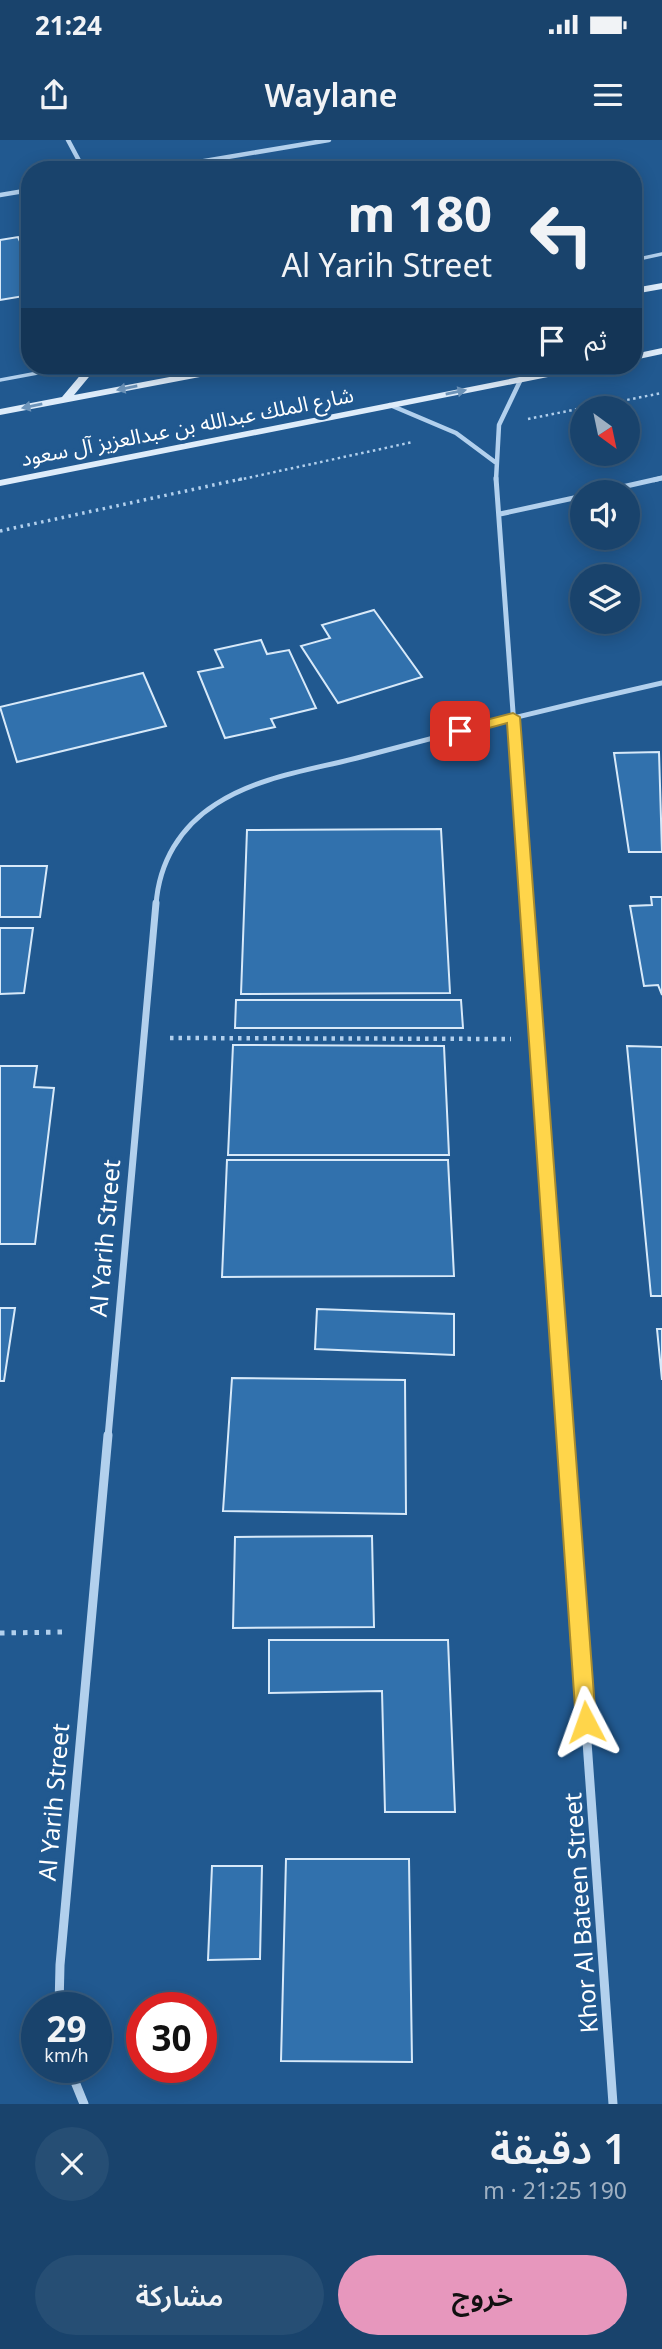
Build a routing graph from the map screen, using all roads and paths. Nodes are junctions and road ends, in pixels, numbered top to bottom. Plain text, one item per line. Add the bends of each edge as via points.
1 (68, 140) edge
2 (329, 140) edge
3 (79, 161) edge
4 (204, 161) edge
5 (21, 192) edge
6 (0, 195) edge
7 (662, 254) edge
8 (642, 258) edge
9 (662, 286) edge
10 (642, 290) edge
11 (662, 351) edge
12 (642, 355) edge
13 (27, 375) edge
14 (86, 375) edge
15 (195, 375) edge
16 (542, 375) edge
17 (521, 379) junction
18 (0, 380) edge
19 (662, 393) edge
20 (640, 397) edge
21 (65, 400) junction
22 (390, 405) junction
23 (570, 411) edge
24 (0, 412) edge
25 (499, 425) junction
26 (456, 433) junction
27 (495, 462) junction
28 (662, 478) edge
29 (640, 483) edge
30 (0, 484) edge
31 (570, 499) edge
32 (500, 514) junction
33 (0, 531) edge
34 (662, 682) edge
35 (513, 717) junction
36 (144, 1038) junction
37 (537, 1040) junction
38 (90, 1632) junction
39 (0, 1633) edge
40 (59, 1992) edge
41 (75, 2083) edge
42 (84, 2104) edge
43 (613, 2104) edge

1 - 3 street
2 - 4 street
5 - 6 street
7 - 8 lane
9 - 10 main road
11 - 12 main road
13 - 18 lane
14 - 21 main road
15 -> 21 main road, شارع الملك عبدالله بن عبدالعزيز آل سعود
16 - 17 main road, شارع الملك عبدالله بن عبدالعزيز آل سعود
22 -> 17 main road, شارع الملك عبدالله بن عبدالعزيز آل سعود
17 - 25 street, Khor Al Bateen Street
19 - 20 path
21 -> 24 main road, شارع الملك عبدالله بن عبدالعزيز آل سعود
22 - 26 street
22 - 30 main road, شارع الملك عبدالله بن عبدالعزيز آل سعود
23 - 25 path
25 - 27 street, Khor Al Bateen Street
26 - 27 street
26 - 33 path
27 - 32 street, Khor Al Bateen Street
28 - 29 street
31 - 32 street
32 - 35 street, Khor Al Bateen Street
34 - 35 street, Al Yarih Street
35 - 36 street, Al Yarih Street via 249,786 193,820 168,852 159,879
35 - 37 street, Khor Al Bateen Street
36 - 37 path
36 - 38 street, Al Yarih Street
37 - 43 street, Khor Al Bateen Street
38 - 39 path
38 - 40 street, Al Yarih Street
41 - 42 street

